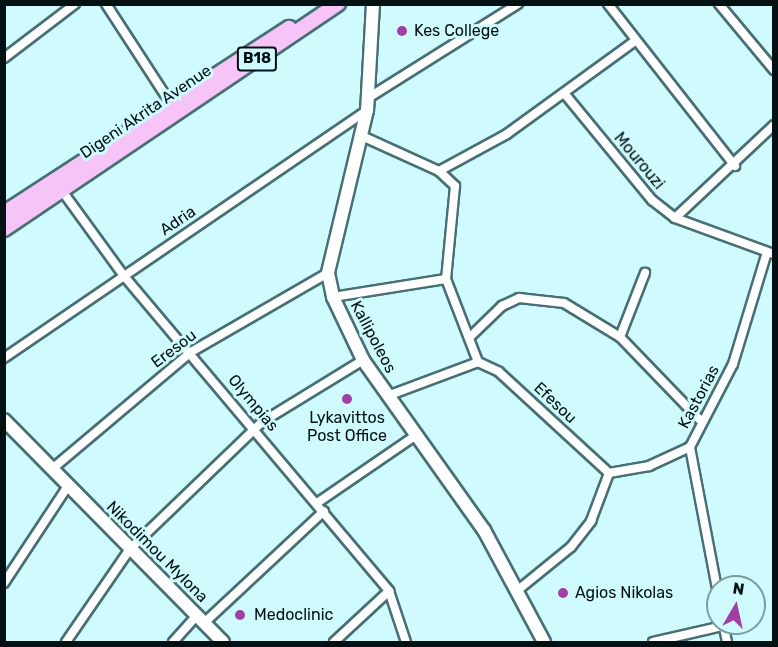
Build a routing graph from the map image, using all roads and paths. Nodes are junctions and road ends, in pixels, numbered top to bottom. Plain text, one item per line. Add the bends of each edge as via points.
1 (75, 4) edge
2 (106, 4) edge
3 (327, 4) edge
4 (338, 4) edge
5 (373, 4) edge
6 (518, 4) edge
7 (608, 4) edge
8 (719, 4) edge
9 (635, 41) junction
10 (4, 58) edge
11 (774, 70) edge
12 (564, 93) junction
13 (171, 100) junction
14 (368, 104) junction
15 (774, 124) edge
16 (364, 136) junction
17 (735, 166) junction
18 (439, 171) junction
19 (58, 186) junction
20 (4, 213) edge
21 (675, 218) junction
22 (4, 230) edge
23 (770, 253) edge
24 (328, 273) junction
25 (645, 273) dead end
26 (124, 276) junction
27 (446, 279) junction
28 (333, 297) junction
29 (470, 337) junction
30 (620, 338) junction
31 (191, 352) junction
32 (4, 358) edge
33 (363, 360) junction
34 (478, 362) junction
35 (387, 396) junction
36 (701, 422) junction
37 (6, 426) edge
38 (257, 430) junction
39 (415, 436) junction
40 (690, 447) junction
41 (52, 469) junction
42 (609, 473) junction
43 (68, 486) junction
44 (316, 503) junction
45 (324, 511) junction
46 (130, 549) junction
47 (714, 575) edge
48 (4, 583) edge
49 (518, 590) junction
50 (389, 591) junction
51 (201, 619) junction
52 (706, 628) edge
53 (66, 642) edge
54 (173, 642) edge
55 (223, 642) edge
56 (334, 642) edge
57 (406, 642) edge
58 (544, 642) edge
59 (653, 642) edge

1 - 10 street
2 - 13 street
3 - 13 main road, Digeni Akrita Avenue / B18
4 - 13 main road, Digeni Akrita Avenue / B18
5 - 14 main road, Kallipoleos
6 - 14 street, Adria
7 - 9 street
8 - 11 street
9 - 12 street
9 - 17 street
12 - 18 street via 507,134
12 - 21 street, Mourouzi via 652,201
13 - 19 main road, Digeni Akrita Avenue / B18
14 - 16 main road, Kallipoleos
14 - 26 street, Adria
15 - 17 street
16 - 18 street
16 - 24 main road, Kallipoleos
17 - 21 street
18 - 27 street via 457,193
19 - 20 main road, Digeni Akrita Avenue / B18
19 - 22 main road, Digeni Akrita Avenue / B18
19 - 26 street, Olympias
21 - 23 street, Mourouzi
23 - 36 street, Kastorias via 733,364
24 - 28 main road, Kallipoleos
24 - 31 street, Eresou
25 - 30 street
26 - 31 street, Olympias
26 - 32 street, Adria
27 - 28 street
27 - 29 street
28 - 33 main road, Kallipoleos
29 - 30 street via 502,306 538,297 574,308
29 - 34 street
30 - 36 street
31 - 38 street, Olympias
31 - 41 street, Eresou
33 - 35 main road, Kallipoleos
33 - 38 street
34 - 35 street
34 - 42 street, Efesou via 499,372
35 - 39 main road, Kallipoleos
36 - 40 street, Kastorias
37 - 41 main road, Nikodimou Mylona
38 - 44 street, Olympias
38 - 46 street
39 - 44 street
39 - 49 main road, Kallipoleos via 484,530
40 - 42 street via 649,466
40 - 47 street, Kastorias
41 - 43 main road, Nikodimou Mylona
42 - 49 street via 591,521 571,547
43 - 46 main road, Nikodimou Mylona
43 - 48 street
44 - 45 street, Olympias
45 - 50 street, Olympias
45 - 51 street
46 - 51 main road, Nikodimou Mylona
46 - 53 street
49 - 58 main road, Kallipoleos
50 - 56 street
50 - 57 street, Olympias
51 - 54 street
51 - 55 main road, Nikodimou Mylona
52 - 59 street

